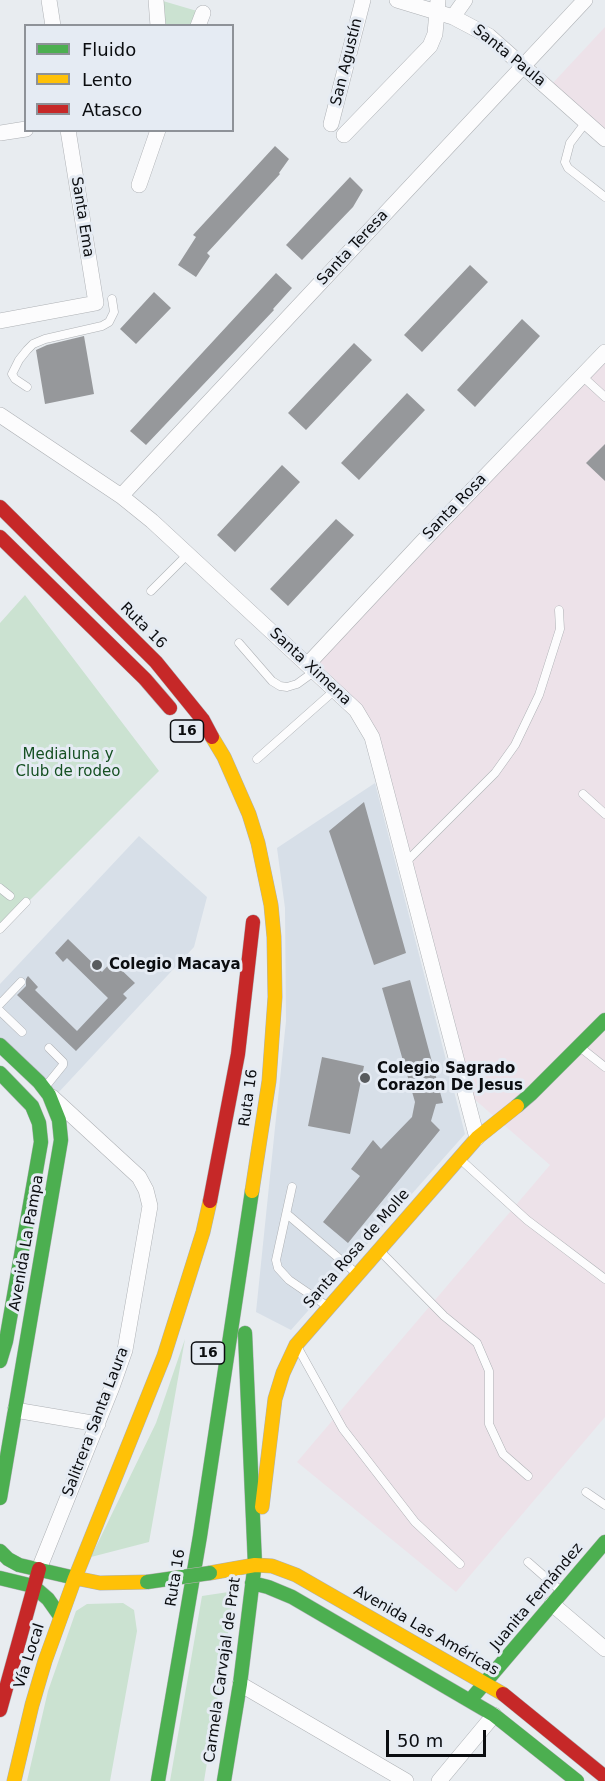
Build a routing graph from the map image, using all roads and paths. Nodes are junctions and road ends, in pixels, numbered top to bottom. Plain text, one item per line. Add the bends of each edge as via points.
1 (49, 0) edge
2 (156, 0) edge
3 (363, 0) edge
4 (397, 0) edge
5 (465, 0) edge
6 (585, 0) edge
7 (437, 6) edge
8 (453, 17) junction
9 (53, 24) edge
10 (158, 24) edge
11 (523, 65) junction
12 (586, 122) junction
13 (331, 124) dead end
14 (24, 129) edge
15 (68, 132) edge
16 (157, 132) edge
17 (0, 133) edge
18 (344, 135) dead end
19 (605, 139) edge
20 (139, 185) dead end
21 (605, 197) edge
22 (112, 299) dead end
23 (0, 321) edge
24 (605, 352) edge
25 (582, 376) junction
26 (27, 387) dead end
27 (605, 397) edge
28 (0, 415) edge
29 (0, 492) edge
30 (121, 496) junction
31 (0, 507) edge
32 (0, 537) edge
33 (0, 548) edge
34 (188, 554) junction
35 (47, 584) junction
36 (151, 591) dead end
37 (559, 610) dead end
38 (238, 643) dead end
39 (138, 644) junction
40 (311, 667) junction
41 (335, 690) junction
42 (179, 720) dead end
43 (257, 759) dead end
44 (583, 794) dead end
45 (605, 814) edge
46 (406, 862) junction
47 (0, 888) edge
48 (10, 896) dead end
49 (26, 902) dead end
50 (251, 904) dead end
51 (253, 922) junction
52 (0, 929) edge
53 (21, 982) dead end
54 (0, 1004) edge
55 (0, 1011) edge
56 (604, 1024) edge
57 (22, 1032) dead end
58 (0, 1045) edge
59 (580, 1047) junction
60 (49, 1048) dead end
61 (252, 1053) dead end
62 (21, 1065) junction
63 (605, 1067) edge
64 (2, 1080) edge
65 (47, 1091) junction
66 (477, 1138) junction
67 (459, 1158) junction
68 (292, 1187) dead end
69 (252, 1193) junction
70 (286, 1214) junction
71 (379, 1250) junction
72 (357, 1274) junction
73 (605, 1279) edge
74 (328, 1307) junction
75 (6, 1308) edge
76 (296, 1345) junction
77 (0, 1361) edge
78 (15, 1410) junction
79 (98, 1424) junction
80 (3, 1461) edge
81 (528, 1476) dead end
82 (586, 1492) dead end
83 (0, 1498) edge
84 (605, 1505) edge
85 (605, 1542) edge
86 (0, 1551) edge
87 (176, 1562) dead end
88 (528, 1562) dead end
89 (255, 1564) junction
90 (460, 1564) dead end
91 (39, 1569) junction
92 (0, 1578) edge
93 (75, 1578) junction
94 (252, 1583) junction
95 (33, 1586) junction
96 (562, 1592) junction
97 (171, 1594) dead end
98 (552, 1604) junction
99 (60, 1616) junction
100 (605, 1649) edge
101 (240, 1684) junction
102 (485, 1684) junction
103 (471, 1700) junction
104 (0, 1710) edge
105 (494, 1714) junction
106 (605, 1777) edge
107 (570, 1779) edge
108 (14, 1781) edge
109 (158, 1781) edge
110 (224, 1781) edge
111 (406, 1781) edge
112 (439, 1781) edge

1 - 9 street
2 - 10 street
3 - 13 street, San Agustín
4 - 7 street, Santa Paula
5 - 8 street
6 - 11 street, Santa Teresa
7 - 8 street, Santa Paula
7 - 18 street via 430,46
8 - 11 street, Santa Paula via 489,36
11 - 12 street, Santa Paula
11 - 30 street, Santa Teresa
12 - 19 street, Santa Paula
12 - 21 lane via 570,143 565,162
14 - 17 street
15 - 23 street, Santa Ema via 96,303
16 - 20 street
22 - 26 lane via 114,312 109,322 45,339 27,350 12,374
24 - 25 street, Santa Rosa
25 - 27 lane
25 - 40 street, Santa Rosa via 423,541
28 - 30 street, Santa Ximena
29 - 39 main road
30 - 34 street, Santa Ximena
31 - 39 main road, Ruta 16 / 16
32 - 35 main road, 16
33 - 35 main road
34 - 36 lane
34 - 40 street, Santa Ximena
35 - 42 main road, 16 via 145,679
37 - 46 lane via 560,629 515,745 495,773
38 - 40 lane via 280,686 297,684
39 - 69 main road, Ruta 16 / 16 via 174,682 214,738 249,813 265,874 274,937 274,1006
40 - 41 street, Santa Ximena
41 - 43 lane
41 - 46 street, Santa Ximena via 356,710 372,737
44 - 45 lane
46 - 66 street, Santa Ximena
47 - 48 lane
49 - 52 lane
50 - 51 main road, Ruta 16
51 - 61 main road, Ruta 16
51 - 93 main road, Vía Local via 238,1054 203,1232 164,1356
53 - 54 lane
55 - 57 lane
56 - 59 main road, Santa Rosa de Molle
58 - 62 main road, Avenida La Pampa
59 - 63 lane
59 - 66 main road, Santa Rosa de Molle
60 - 65 lane via 63,1065
62 - 64 street
62 - 65 main road, Avenida La Pampa
64 - 75 main road, Avenida La Pampa via 32,1106 41,1132
65 - 78 main road, Avenida La Pampa via 57,1111 61,1140
65 - 79 street, Salitrera Santa Laura via 134,1172 149,1197 150,1214 128,1337
66 - 67 main road, Santa Rosa de Molle
67 - 71 main road, Santa Rosa de Molle
67 - 73 lane via 527,1220
68 - 70 lane
69 - 89 main road via 245,1348
69 - 109 main road, Ruta 16 / 16
70 - 72 lane
70 - 74 lane via 276,1260 278,1268
71 - 72 main road, Santa Rosa de Molle
71 - 81 lane via 444,1316 477,1343 489,1371 489,1424 503,1454
72 - 74 main road, Santa Rosa de Molle
74 - 76 main road, Santa Rosa de Molle
75 - 77 main road, Avenida La Pampa
76 - 89 main road, Santa Rosa de Molle via 275,1399
76 - 90 lane via 344,1429 415,1522
78 - 79 street
78 - 80 main road, Avenida La Pampa
79 - 91 street, Salitrera Santa Laura
80 - 83 main road, Avenida La Pampa
82 - 84 lane
85 - 96 main road, Juanita Fernández
86 - 91 main road, Avenida Las Américas via 13,1562
87 - 97 main road, Ruta 16
88 - 96 lane
89 - 93 main road, Avenida Las Américas, bridge via 147,1582 100,1583
89 - 94 main road, Carmela Carvajal de Prat
89 - 102 main road, Avenida Las Américas via 296,1575
91 - 93 main road, Avenida Las Américas
91 - 95 main road, Salitrera Santa Laura
92 - 95 main road
93 - 99 main road, Vía Local
94 - 101 main road, Carmela Carvajal de Prat
94 - 103 main road via 292,1597
95 - 99 main road
95 - 104 main road, Salitrera Santa Laura
96 - 98 main road, Juanita Fernández
98 - 100 street
98 - 102 main road, Juanita Fernández
99 - 108 main road, Vía Local via 32,1705
101 - 110 main road, Carmela Carvajal de Prat
101 - 111 street
102 - 103 main road, Juanita Fernández
102 - 106 main road, Avenida Las Américas via 520,1706
103 - 105 main road
105 - 107 main road
105 - 112 street

